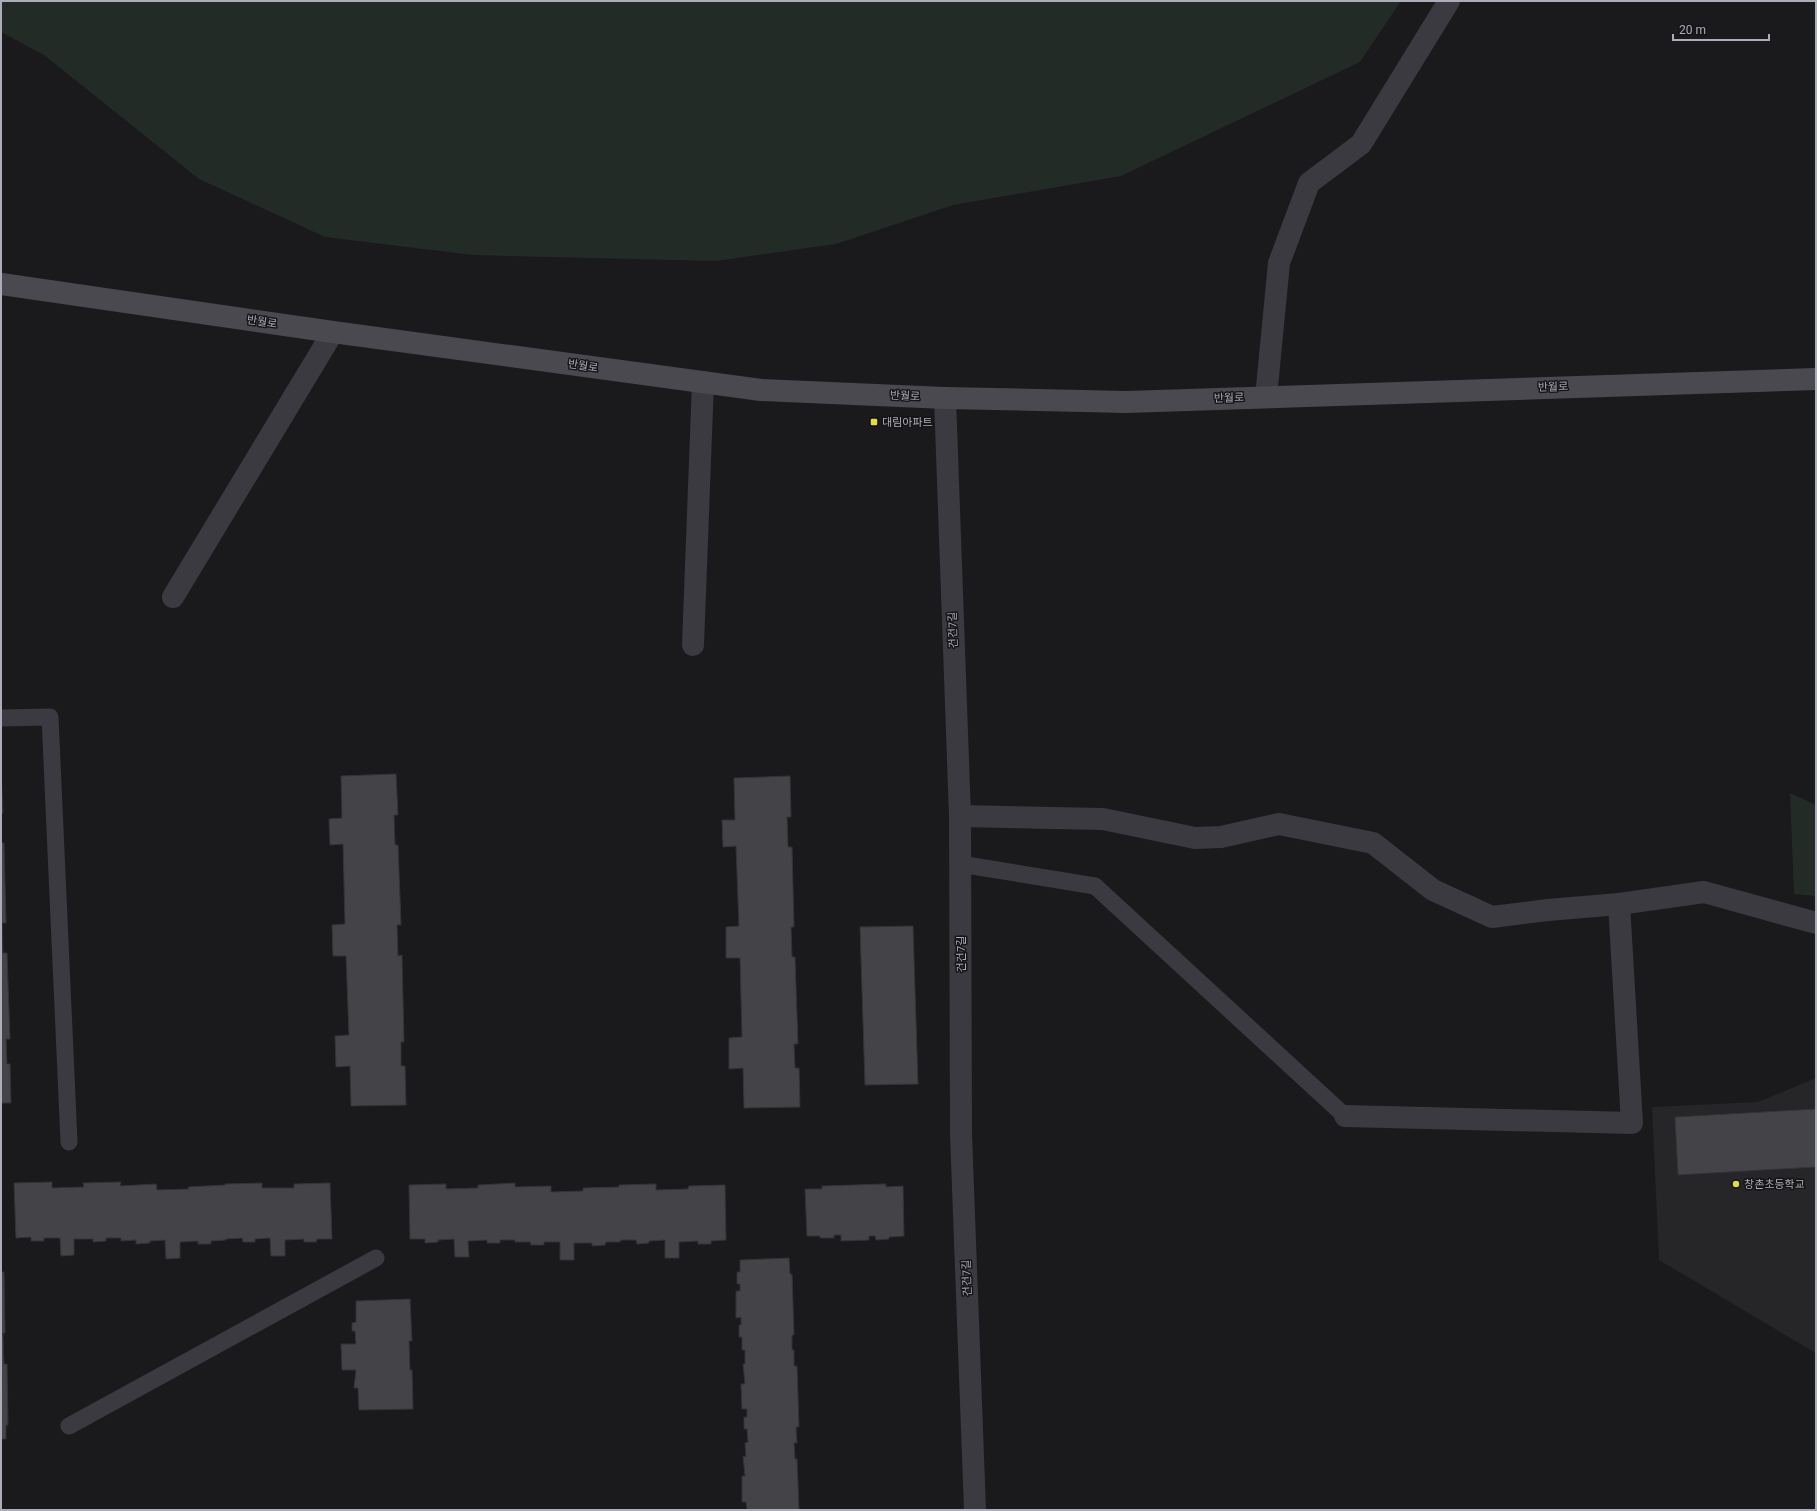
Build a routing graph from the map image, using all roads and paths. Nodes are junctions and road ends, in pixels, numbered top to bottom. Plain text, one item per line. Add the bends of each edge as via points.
1 (1449, 1) edge
2 (1, 284) edge
3 (333, 332) junction
4 (1816, 379) edge
5 (703, 382) junction
6 (1266, 397) junction
7 (944, 398) junction
8 (173, 597) dead end
9 (693, 645) dead end
10 (1, 718) edge
11 (960, 816) junction
12 (960, 864) junction
13 (1619, 904) junction
14 (1816, 923) edge
15 (1345, 1116) joint
16 (69, 1142) dead end
17 (376, 1258) dead end
18 (69, 1426) dead end
19 (975, 1510) edge

1 - 6 street via 1361,144 1309,183 1279,263
2 - 3 main road, 반월로
3 - 5 main road, 반월로
3 - 8 street
4 - 6 main road, 반월로
5 - 7 main road, 반월로 via 760,390
5 - 9 street
6 - 7 main road, 반월로 via 1126,402
7 - 11 street, 건건7길
10 - 16 lane via 50,717
11 - 12 street, 건건7길
11 - 13 street via 1103,818 1195,838 1220,837 1279,824 1372,842 1433,890 1492,917
12 - 15 lane via 1095,886
12 - 19 street, 건건7길 via 961,1134
13 - 14 street via 1704,892
13 - 15 street via 1632,1123
17 - 18 lane

